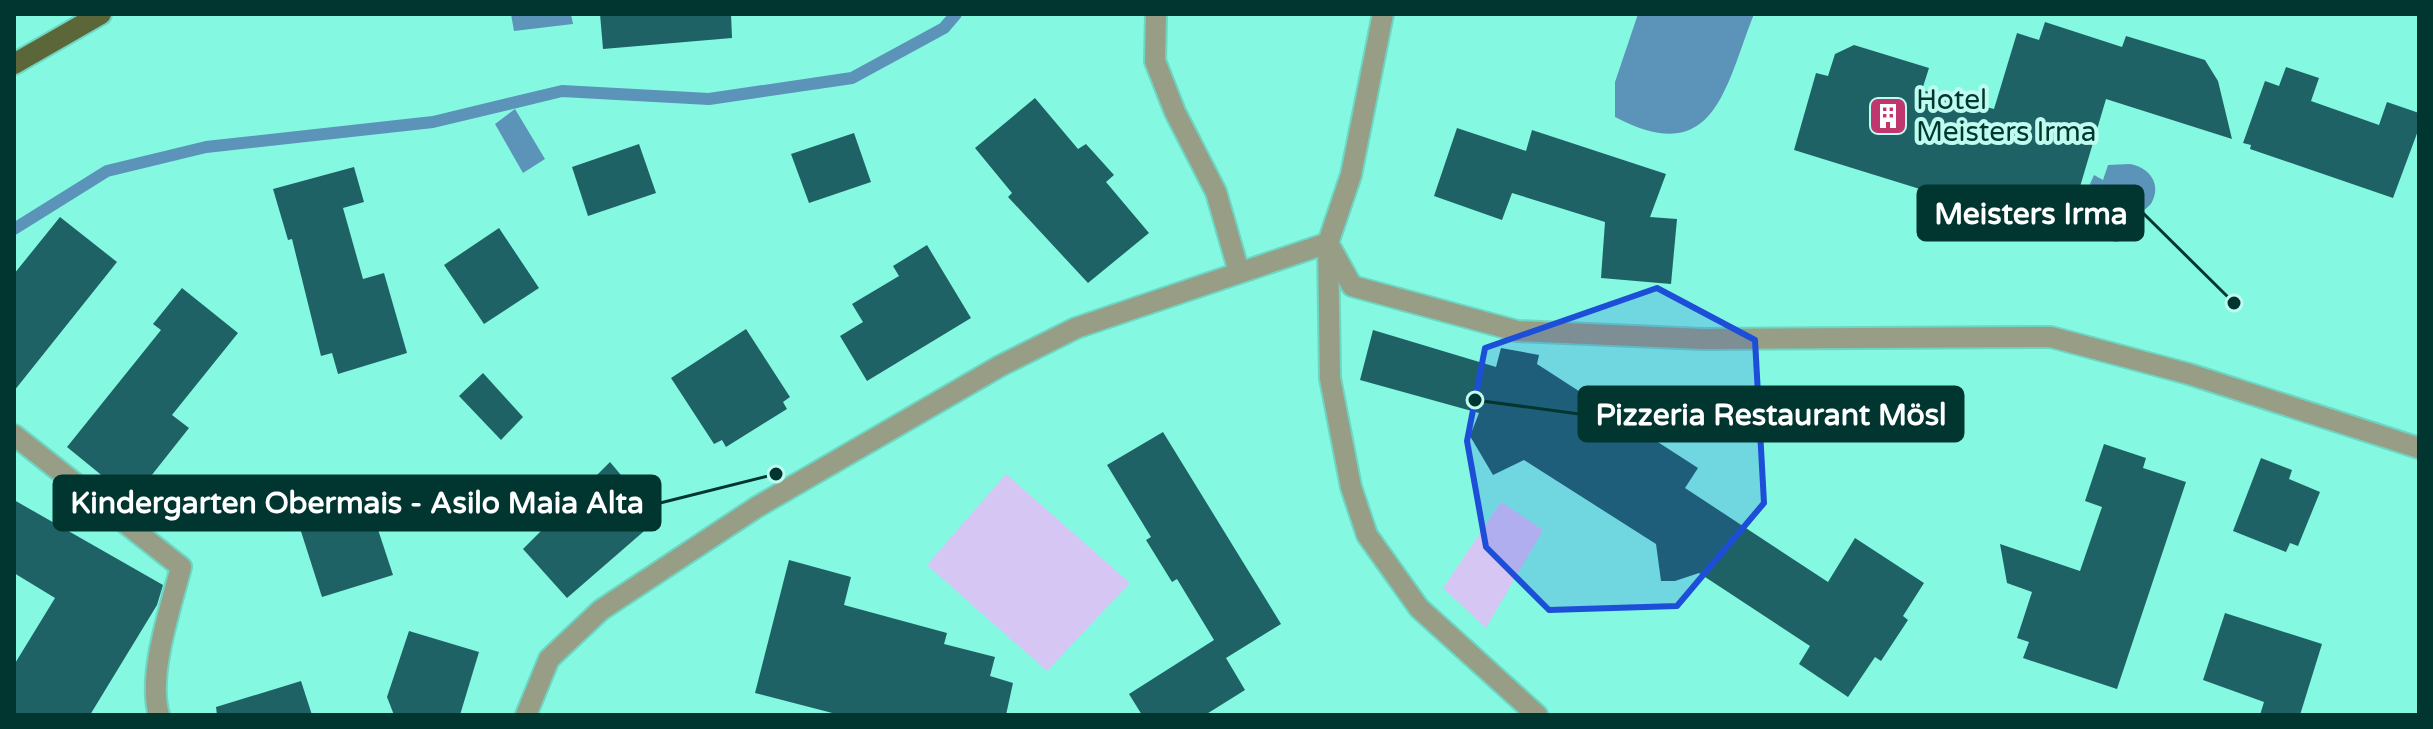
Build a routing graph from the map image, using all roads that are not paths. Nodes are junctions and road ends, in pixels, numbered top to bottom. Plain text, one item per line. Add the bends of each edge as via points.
1 (101, 14) edge
2 (1156, 14) edge
3 (1383, 14) edge
4 (14, 64) edge
5 (1328, 243) junction
6 (1239, 272) junction
7 (14, 435) edge
8 (2419, 448) edge
9 (159, 715) edge
10 (526, 715) edge
11 (1537, 715) edge

1 - 4 main road
2 - 6 street via 1155,61 1216,192
3 - 5 street via 1351,175
5 - 6 street
5 - 8 street via 1352,286 1517,331 1703,339 2051,337 2189,374
5 - 11 street via 1330,378 1351,487 1367,535 1419,608
6 - 10 street via 1076,328 1000,366 757,507 601,610 549,659
7 - 9 street via 181,567 161,650 155,701

